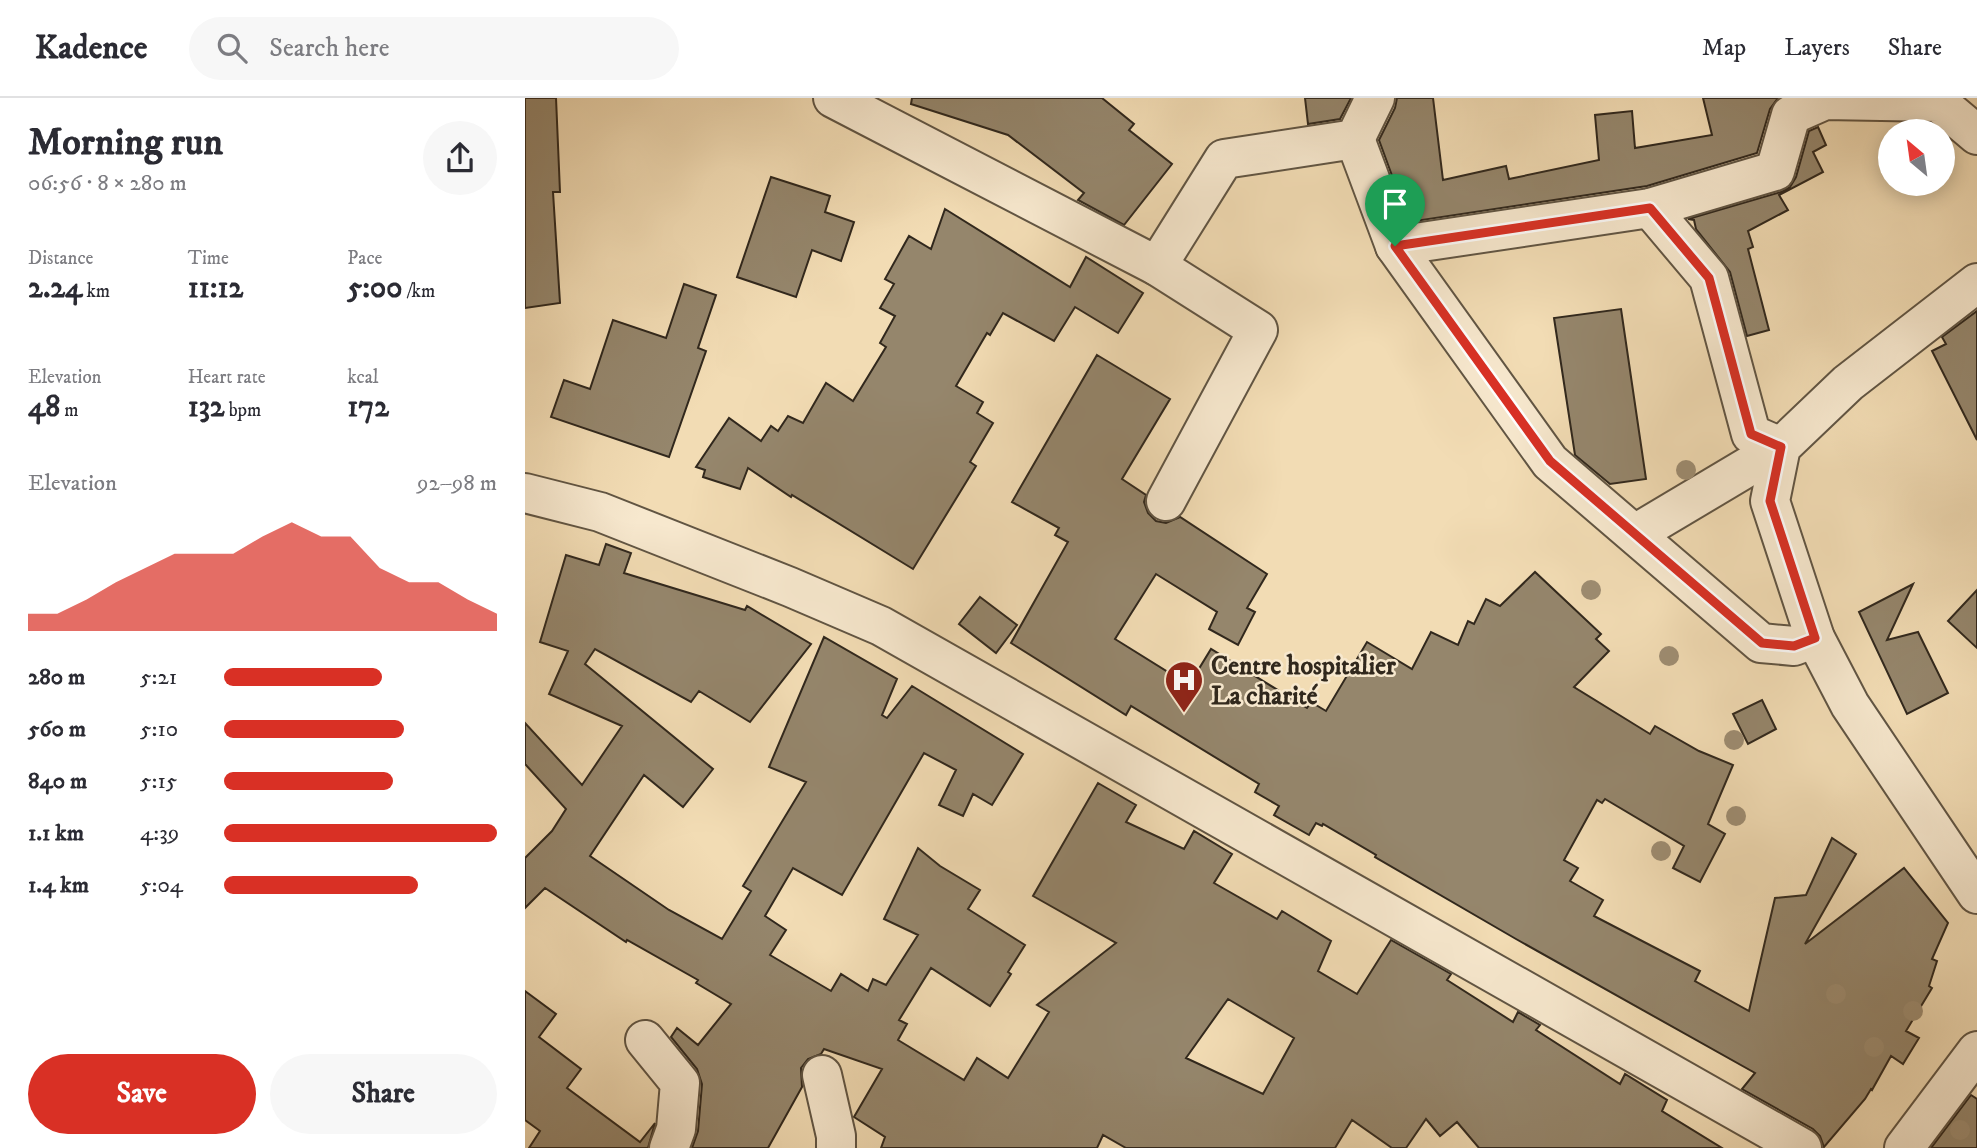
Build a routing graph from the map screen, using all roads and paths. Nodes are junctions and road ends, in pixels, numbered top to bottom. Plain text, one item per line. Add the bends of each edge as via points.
1 (833, 98) edge
2 (1375, 98) edge
3 (1825, 99) edge
4 (1977, 135) edge
5 (1355, 139) junction
6 (1650, 208) junction
7 (1395, 246) junction
8 (1157, 266) junction
9 (1977, 283) edge
10 (1781, 447) junction
11 (525, 493) edge
12 (1166, 501) dead end
13 (1635, 534) junction
14 (1815, 638) junction
15 (1977, 894) edge
16 (645, 1040) dead end
17 (1977, 1051) edge
18 (822, 1075) dead end
19 (669, 1148) edge
20 (836, 1148) edge
21 (1802, 1148) edge
22 (1904, 1148) edge

1 - 8 street
2 - 5 street
3 - 4 street via 1938,103
3 - 6 street via 1791,115 1775,171
5 - 7 street
5 - 8 street via 1224,159
6 - 7 street
6 - 10 street via 1709,278 1751,434
7 - 13 street via 1550,461
8 - 12 street via 1258,330
9 - 10 street via 1848,383
10 - 13 street
10 - 14 street via 1770,501
11 - 21 street via 600,512 881,626
13 - 14 street via 1762,643 1794,646
14 - 15 street via 1850,705
16 - 19 street via 680,1083 676,1129
17 - 22 street
18 - 20 street

